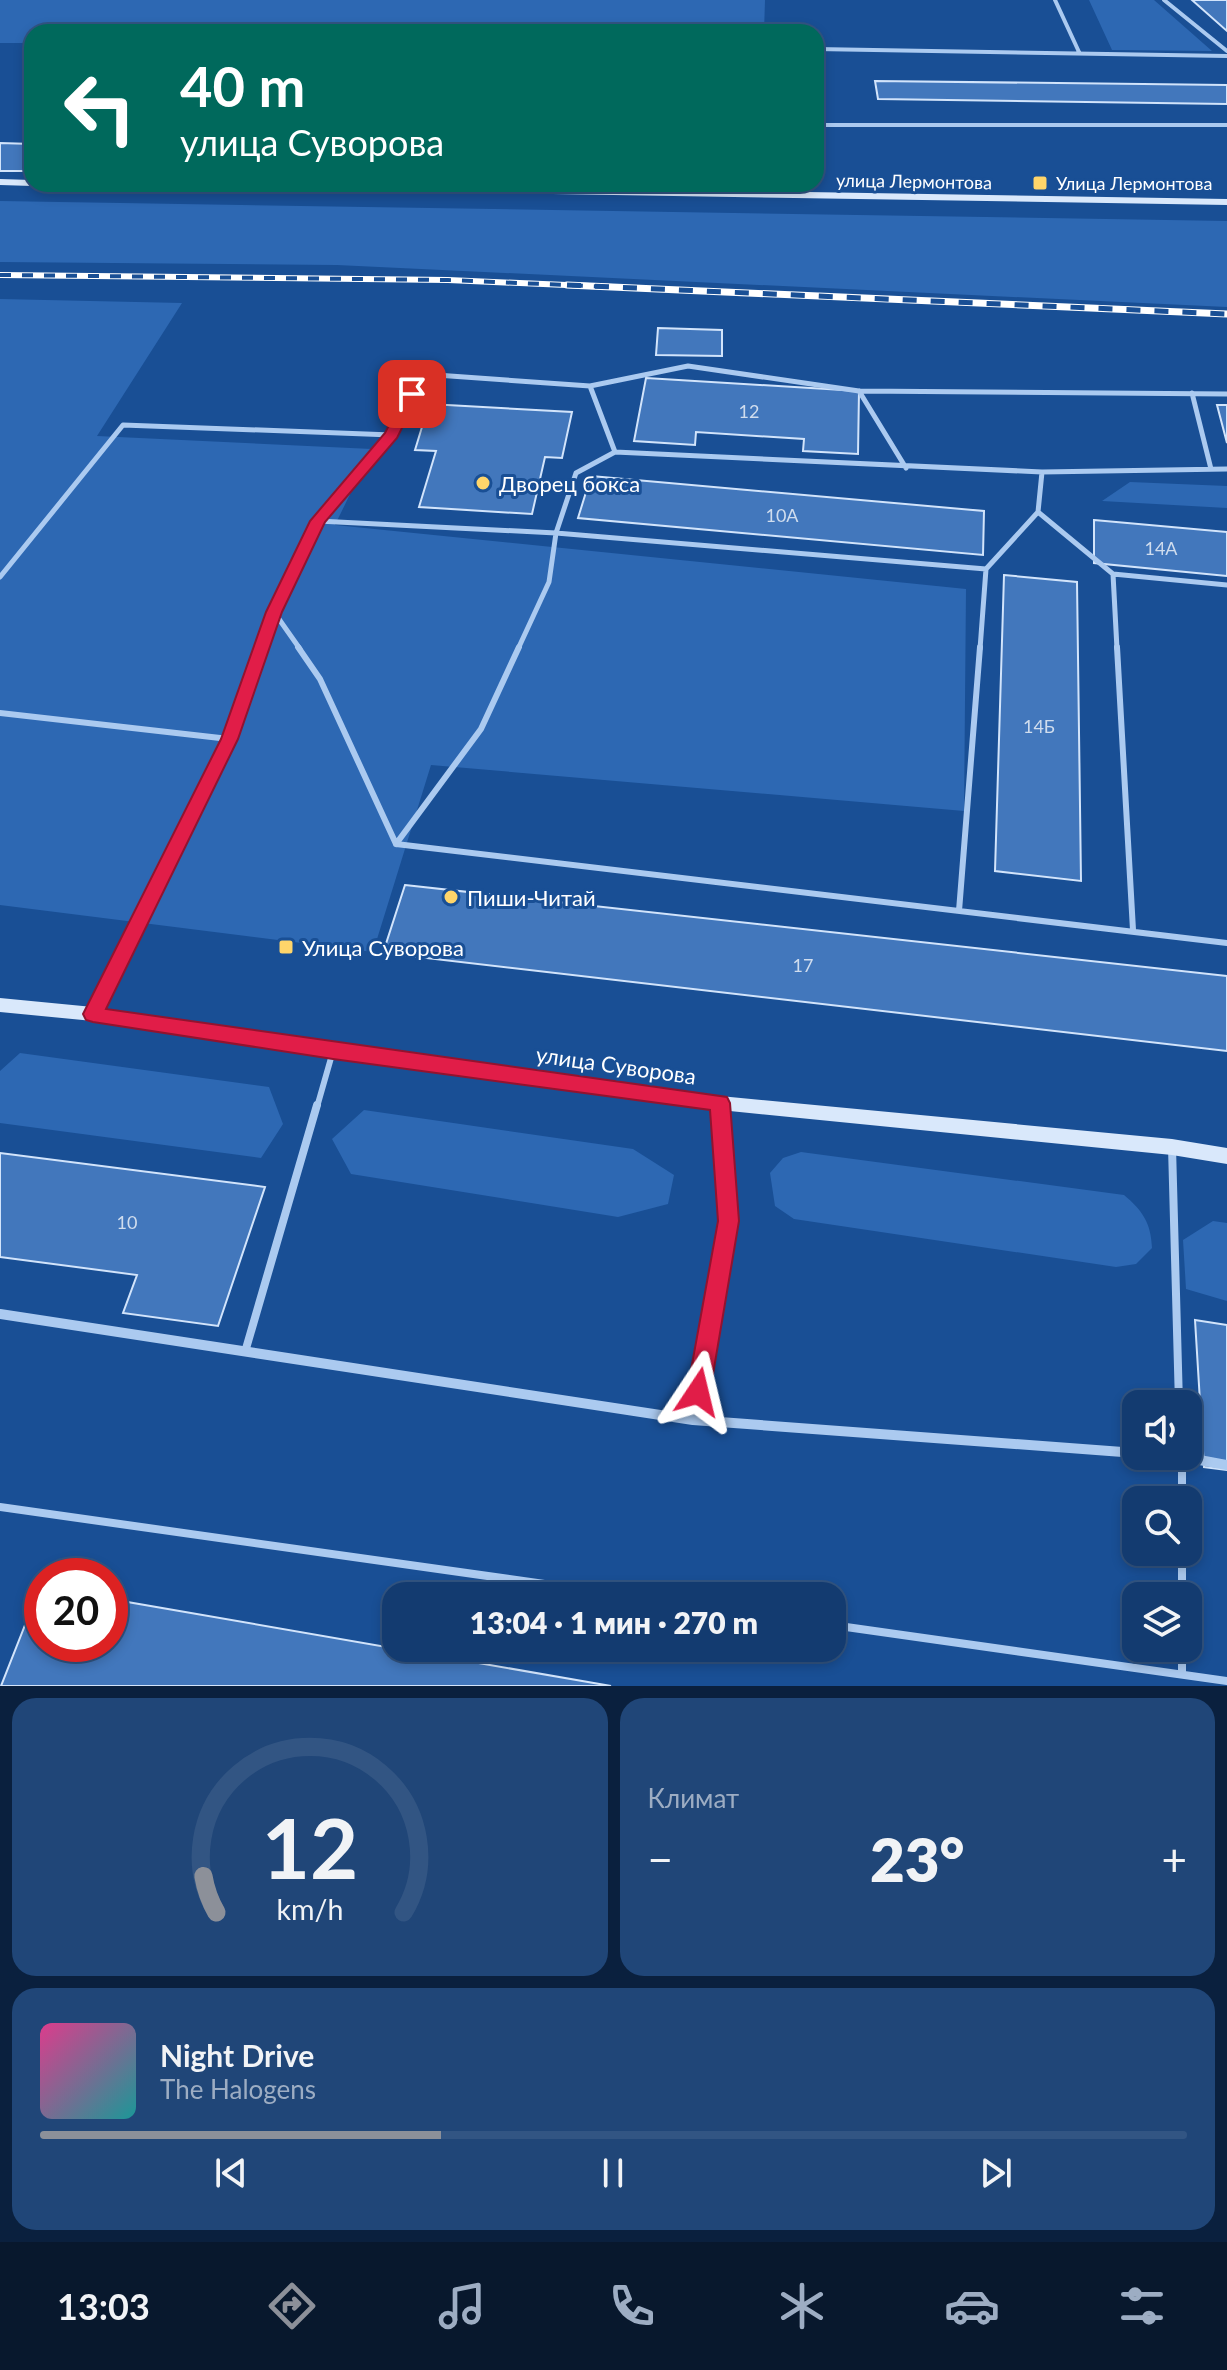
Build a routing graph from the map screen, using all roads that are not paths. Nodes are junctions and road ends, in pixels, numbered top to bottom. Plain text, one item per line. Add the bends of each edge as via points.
1 (1055, 0) edge
2 (1164, 0) edge
3 (824, 49) edge
4 (1079, 52) junction
5 (1227, 53) edge
6 (824, 125) edge
7 (1227, 125) edge
8 (0, 182) edge
9 (24, 183) edge
10 (743, 192) edge
11 (1227, 202) edge
12 (590, 386) junction
13 (859, 391) junction
14 (1192, 393) junction
15 (1227, 394) edge
16 (392, 435) junction
17 (615, 452) junction
18 (906, 468) junction
19 (1211, 469) junction
20 (1227, 469) edge
21 (1042, 472) junction
22 (1038, 512) junction
23 (318, 521) junction
24 (556, 533) junction
25 (986, 569) junction
26 (1113, 574) junction
27 (0, 577) edge
28 (1227, 585) edge
29 (274, 612) junction
30 (0, 713) edge
31 (229, 739) junction
32 (396, 844) junction
33 (959, 911) junction
34 (1133, 930) junction
35 (1227, 943) edge
36 (0, 1005) edge
37 (93, 1014) junction
38 (333, 1051) junction
39 (720, 1103) junction
40 (1172, 1147) junction
41 (1227, 1156) edge
42 (0, 1314) edge
43 (245, 1352) junction
44 (1179, 1390) edge
45 (693, 1420) junction
46 (1122, 1452) edge
47 (1202, 1460) edge
48 (1227, 1465) edge
49 (0, 1507) edge
50 (530, 1582) edge
51 (846, 1627) edge
52 (1182, 1662) edge
53 (1182, 1674) junction
54 (1227, 1681) edge

1 - 4 lane
2 - 5 lane
3 - 4 lane
4 - 5 lane
6 - 7 lane
8 - 9 main road
10 - 11 main road, улица Лермонтова
12 - 13 lane via 688,366
12 - 16 lane via 422,374
12 - 17 lane
13 - 14 lane
13 - 18 lane
14 - 15 lane
14 - 19 lane
16 - 23 lane
16 - 27 lane via 123,425
17 - 18 lane
17 - 24 lane via 576,473
18 - 21 lane
19 - 20 lane
19 - 21 lane
21 - 22 lane
22 - 25 lane
22 - 26 lane
23 - 24 lane
23 - 29 lane
24 - 25 lane
24 - 32 lane via 549,582 481,729
25 - 33 lane
26 - 28 lane
26 - 34 lane
29 - 31 lane
29 - 32 lane via 320,679
30 - 31 lane
31 - 37 lane
32 - 33 lane
33 - 34 lane
34 - 35 lane
36 - 37 main road, улица Суворова
37 - 38 main road, улица Суворова
38 - 39 main road, улица Суворова
38 - 43 lane
39 - 40 main road, улица Суворова
39 - 45 lane via 728,1221
40 - 41 main road, улица Суворова
40 - 44 lane
42 - 43 street
43 - 45 street
45 - 46 street
47 - 48 street
49 - 50 lane
51 - 53 lane
52 - 53 lane
53 - 54 lane

